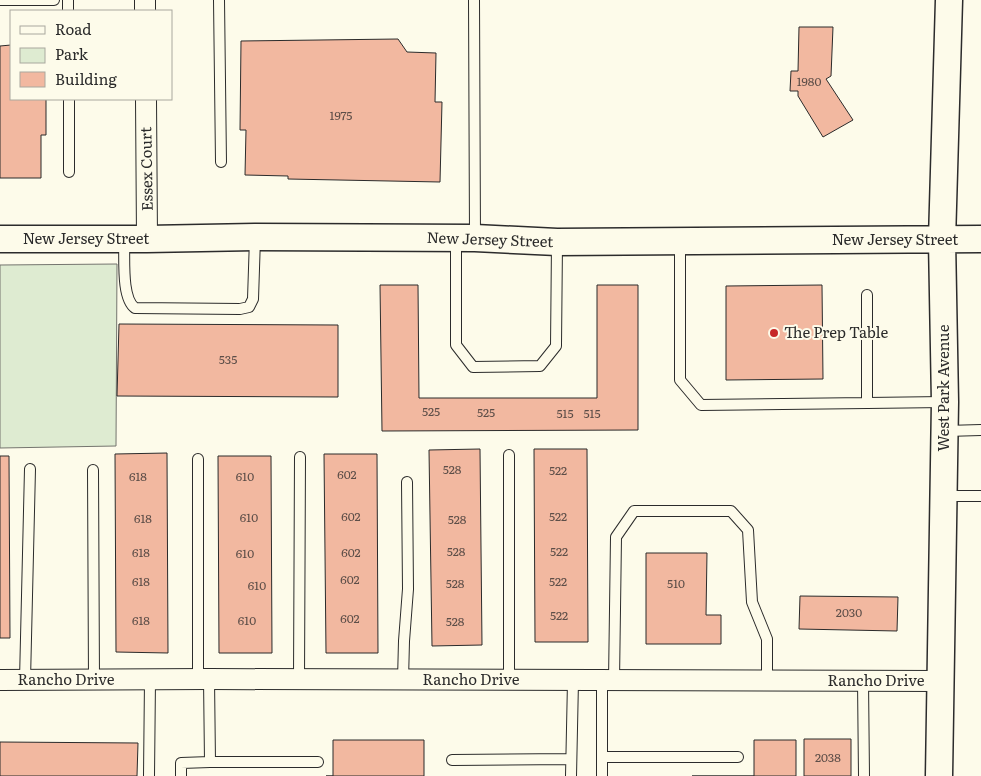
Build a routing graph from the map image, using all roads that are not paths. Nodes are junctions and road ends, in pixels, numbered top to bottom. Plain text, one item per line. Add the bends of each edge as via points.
1 (0, 0) edge
2 (54, 0) edge
3 (219, 0) edge
4 (474, 0) edge
5 (949, 0) edge
6 (69, 100) edge
7 (146, 100) edge
8 (220, 162) dead end
9 (69, 172) dead end
10 (255, 237) junction
11 (466, 238) junction
12 (0, 239) edge
13 (136, 239) junction
14 (981, 239) edge
15 (680, 240) junction
16 (942, 240) junction
17 (557, 242) junction
18 (867, 295) dead end
19 (945, 402) junction
20 (867, 403) junction
21 (981, 430) edge
22 (945, 431) junction
23 (509, 455) dead end
24 (300, 457) dead end
25 (198, 460) dead end
26 (30, 469) dead end
27 (93, 470) dead end
28 (407, 482) dead end
29 (944, 496) junction
30 (981, 496) edge
31 (203, 679) junction
32 (0, 680) edge
33 (25, 680) junction
34 (94, 680) junction
35 (150, 680) junction
36 (299, 680) junction
37 (403, 680) junction
38 (509, 680) junction
39 (573, 680) junction
40 (608, 680) junction
41 (767, 681) junction
42 (863, 681) junction
43 (941, 681) junction
44 (602, 758) junction
45 (738, 758) dead end
46 (571, 759) junction
47 (452, 760) dead end
48 (210, 762) junction
49 (318, 762) dead end
50 (149, 776) edge
51 (181, 776) edge
52 (571, 776) edge
53 (602, 776) edge
54 (864, 776) edge
55 (939, 776) edge

1 - 2 lane
3 - 8 lane
4 - 11 lane
5 - 16 street, West Park Avenue
6 - 9 lane
7 - 13 street, Essex Court
10 - 11 street, New Jersey Street
10 - 13 street, New Jersey Street
10 - 13 lane via 253,299 249,307 240,309 134,308 126,294
11 - 17 street, New Jersey Street
11 - 17 lane via 456,345 473,367 540,366 556,346
12 - 13 street, New Jersey Street
14 - 16 street, New Jersey Street
15 - 16 street, New Jersey Street
15 - 17 street, New Jersey Street
15 - 20 lane via 680,380 701,405
16 - 19 street, West Park Avenue
18 - 20 lane
19 - 20 lane
19 - 22 street, West Park Avenue
21 - 22 lane
22 - 29 street, West Park Avenue
23 - 38 lane
24 - 36 lane
25 - 31 lane
26 - 33 lane
27 - 34 lane
28 - 37 lane via 408,589
29 - 30 lane
29 - 43 street, West Park Avenue
31 - 35 street, Rancho Drive
31 - 36 street, Rancho Drive
31 - 48 lane
32 - 33 street, Rancho Drive
33 - 34 street, Rancho Drive
34 - 35 street, Rancho Drive
35 - 50 lane
36 - 37 street, Rancho Drive
37 - 38 street, Rancho Drive
38 - 39 street, Rancho Drive
39 - 40 street, Rancho Drive
39 - 46 lane
40 - 41 street, Rancho Drive
40 - 41 lane via 616,537 634,511 731,511 748,530 752,602 767,639
40 - 44 lane
41 - 42 street, Rancho Drive
42 - 43 street, Rancho Drive
42 - 54 lane
43 - 55 street, West Park Avenue
44 - 45 lane
44 - 53 lane
46 - 47 lane
46 - 52 lane
48 - 49 lane
48 - 51 lane via 181,762

